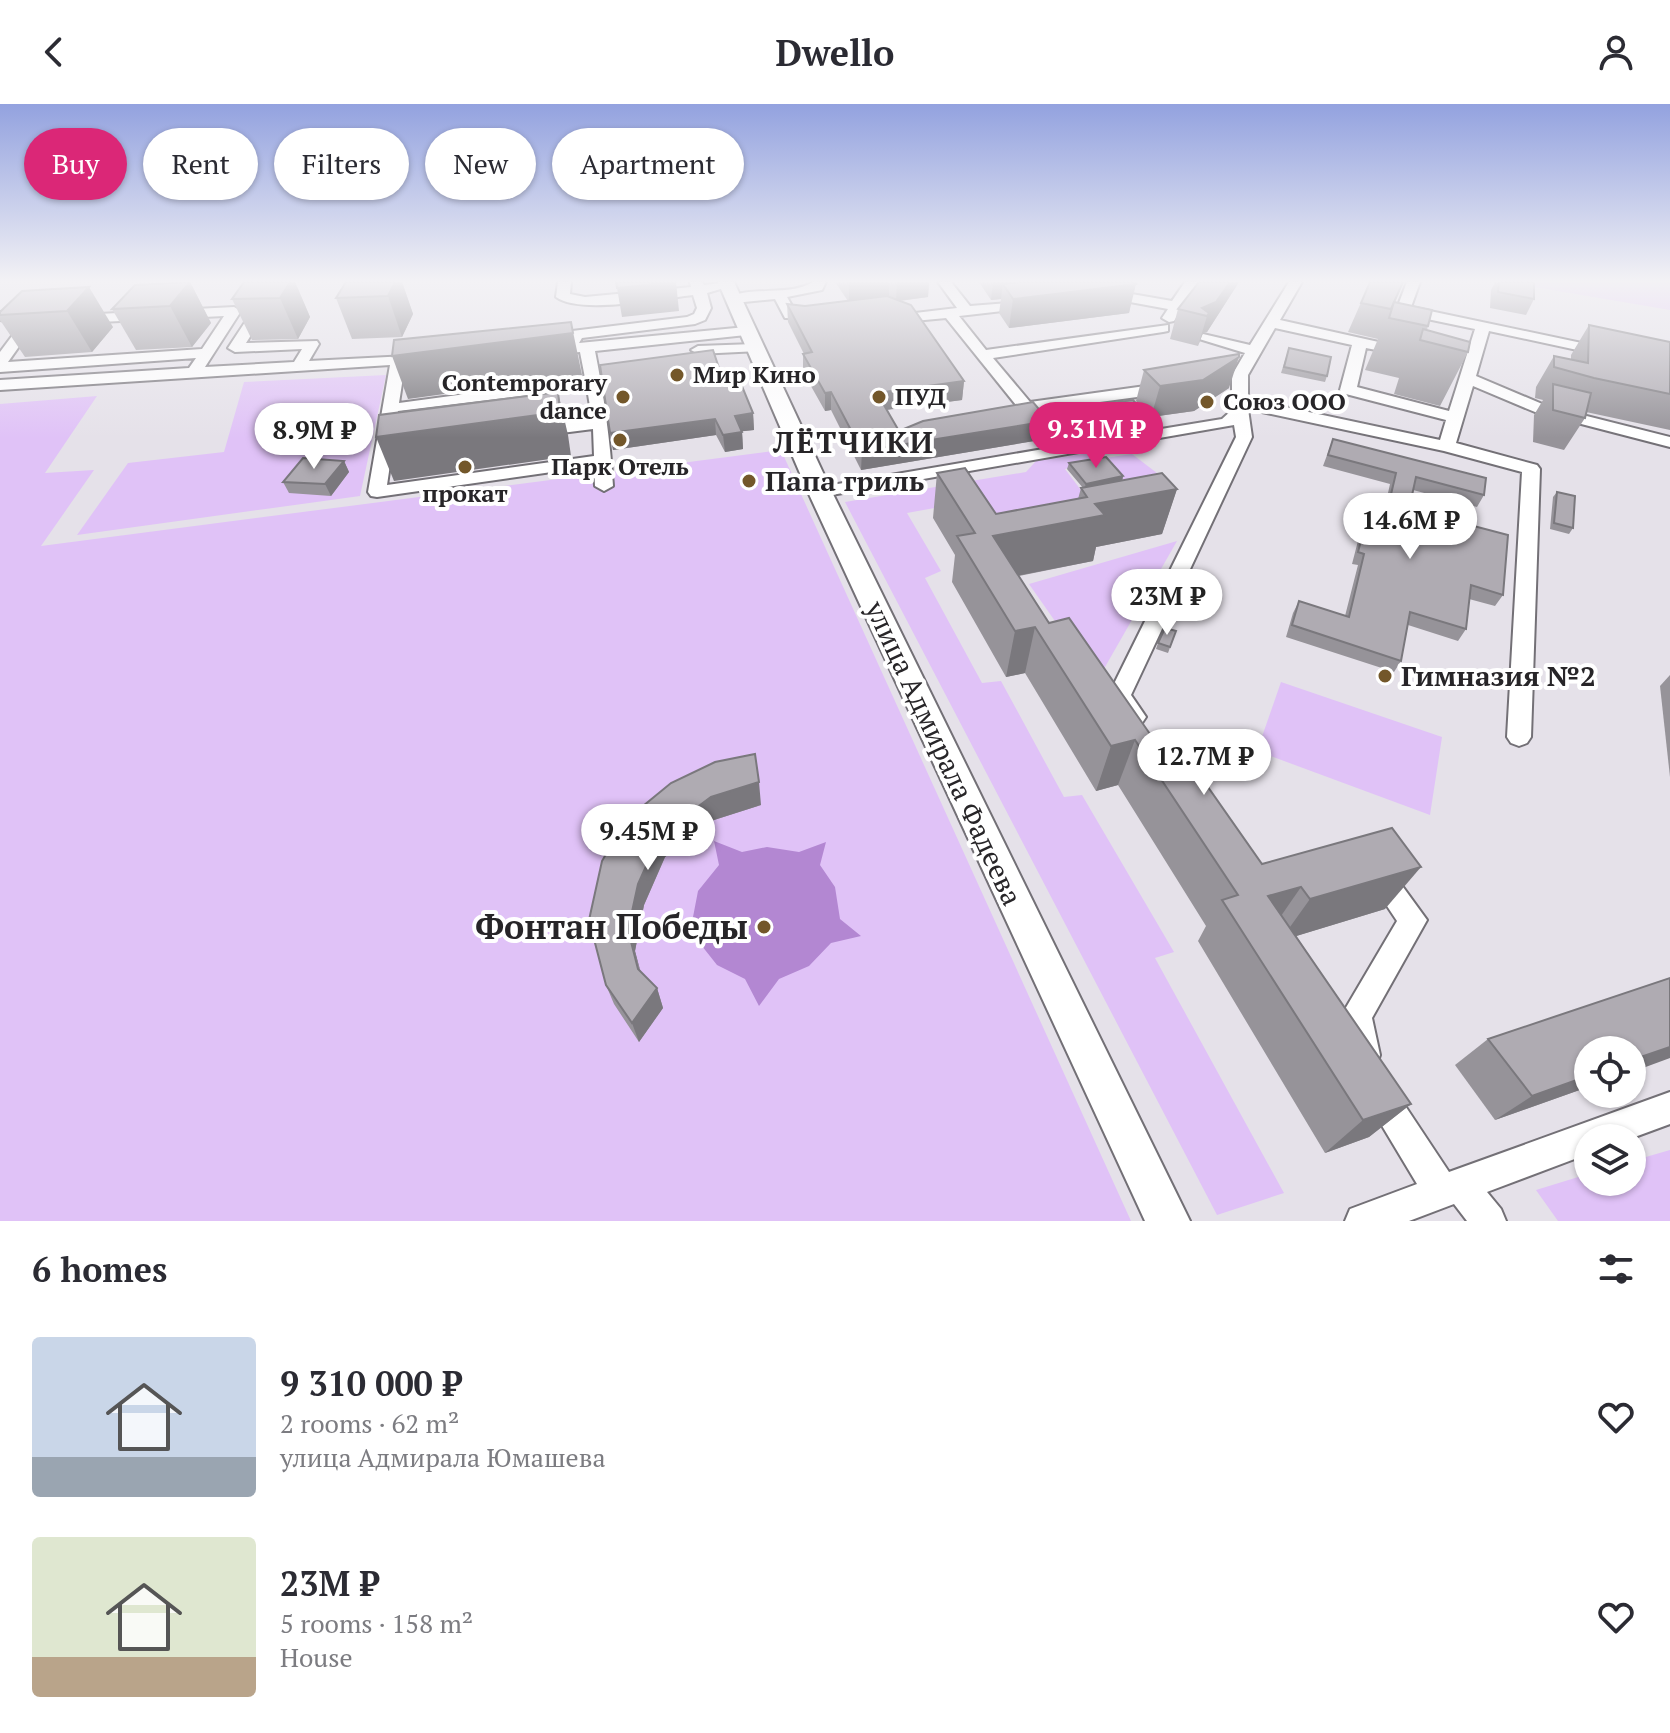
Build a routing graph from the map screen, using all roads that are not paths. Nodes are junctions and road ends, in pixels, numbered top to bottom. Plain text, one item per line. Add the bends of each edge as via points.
1 (29, 334) edge
2 (219, 334) edge
3 (244, 334) edge
4 (577, 334) edge
5 (748, 334) edge
6 (966, 334) edge
7 (1139, 334) edge
8 (1266, 334) edge
9 (1324, 334) edge
10 (1395, 334) edge
11 (1480, 334) edge
12 (1521, 334) edge
13 (1203, 338) edge
14 (750, 339) junction
15 (1360, 342) junction
16 (1389, 349) junction
17 (1255, 351) junction
18 (206, 353) junction
19 (525, 353) edge
20 (583, 354) junction
21 (982, 355) junction
22 (1418, 355) edge
23 (1617, 355) edge
24 (446, 357) edge
25 (398, 360) junction
26 (0, 365) edge
27 (299, 365) junction
28 (195, 371) junction
29 (1466, 376) junction
30 (593, 382) junction
31 (0, 385) edge
32 (1186, 385) edge
33 (1441, 387) edge
34 (1240, 406) junction
35 (402, 407) dead end
36 (1026, 407) junction
37 (1457, 418) junction
38 (601, 423) junction
39 (523, 434) edge
40 (1670, 442) edge
41 (1447, 446) junction
42 (1065, 449) junction
43 (603, 460) junction
44 (604, 486) dead end
45 (820, 492) junction
46 (1146, 734) edge
47 (1519, 737) dead end
48 (1364, 852) edge
49 (1670, 1108) edge
50 (1450, 1188) junction
51 (1168, 1221) edge
52 (1362, 1221) edge
53 (1489, 1221) edge

1 - 26 street
2 - 18 street
3 - 27 street via 235,348 312,344
4 - 20 street via 572,340
5 - 14 main road, улица Адмирала Фадеева
6 - 21 street
7 - 21 street
8 - 17 street
9 - 15 street
10 - 16 street
11 - 29 street
12 - 23 street
13 - 17 street
14 - 20 street via 731,351 720,347
14 - 45 main road, улица Адмирала Фадеева
15 - 16 street
15 - 37 street via 1348,390
16 - 22 street
17 - 34 street via 1234,377
18 - 26 street
18 - 28 street
19 - 20 street
20 - 30 street
21 - 36 street
24 - 25 street
25 - 27 street
25 - 43 street via 377,492
27 - 28 street
28 - 31 street
29 - 33 street
29 - 37 street
29 - 40 street via 1541,409
30 - 35 street
30 - 38 street
32 - 36 street
34 - 41 street
34 - 42 street via 1227,423
34 - 46 street via 1244,437 1107,696
36 - 42 street
37 - 41 street
38 - 39 street
38 - 43 street
41 - 47 street via 1531,469
42 - 45 street
43 - 44 street
45 - 51 main road, улица Адмирала Фадеева
48 - 50 street via 1413,920 1356,1016 1370,1080
49 - 50 street
50 - 52 street
50 - 53 street

